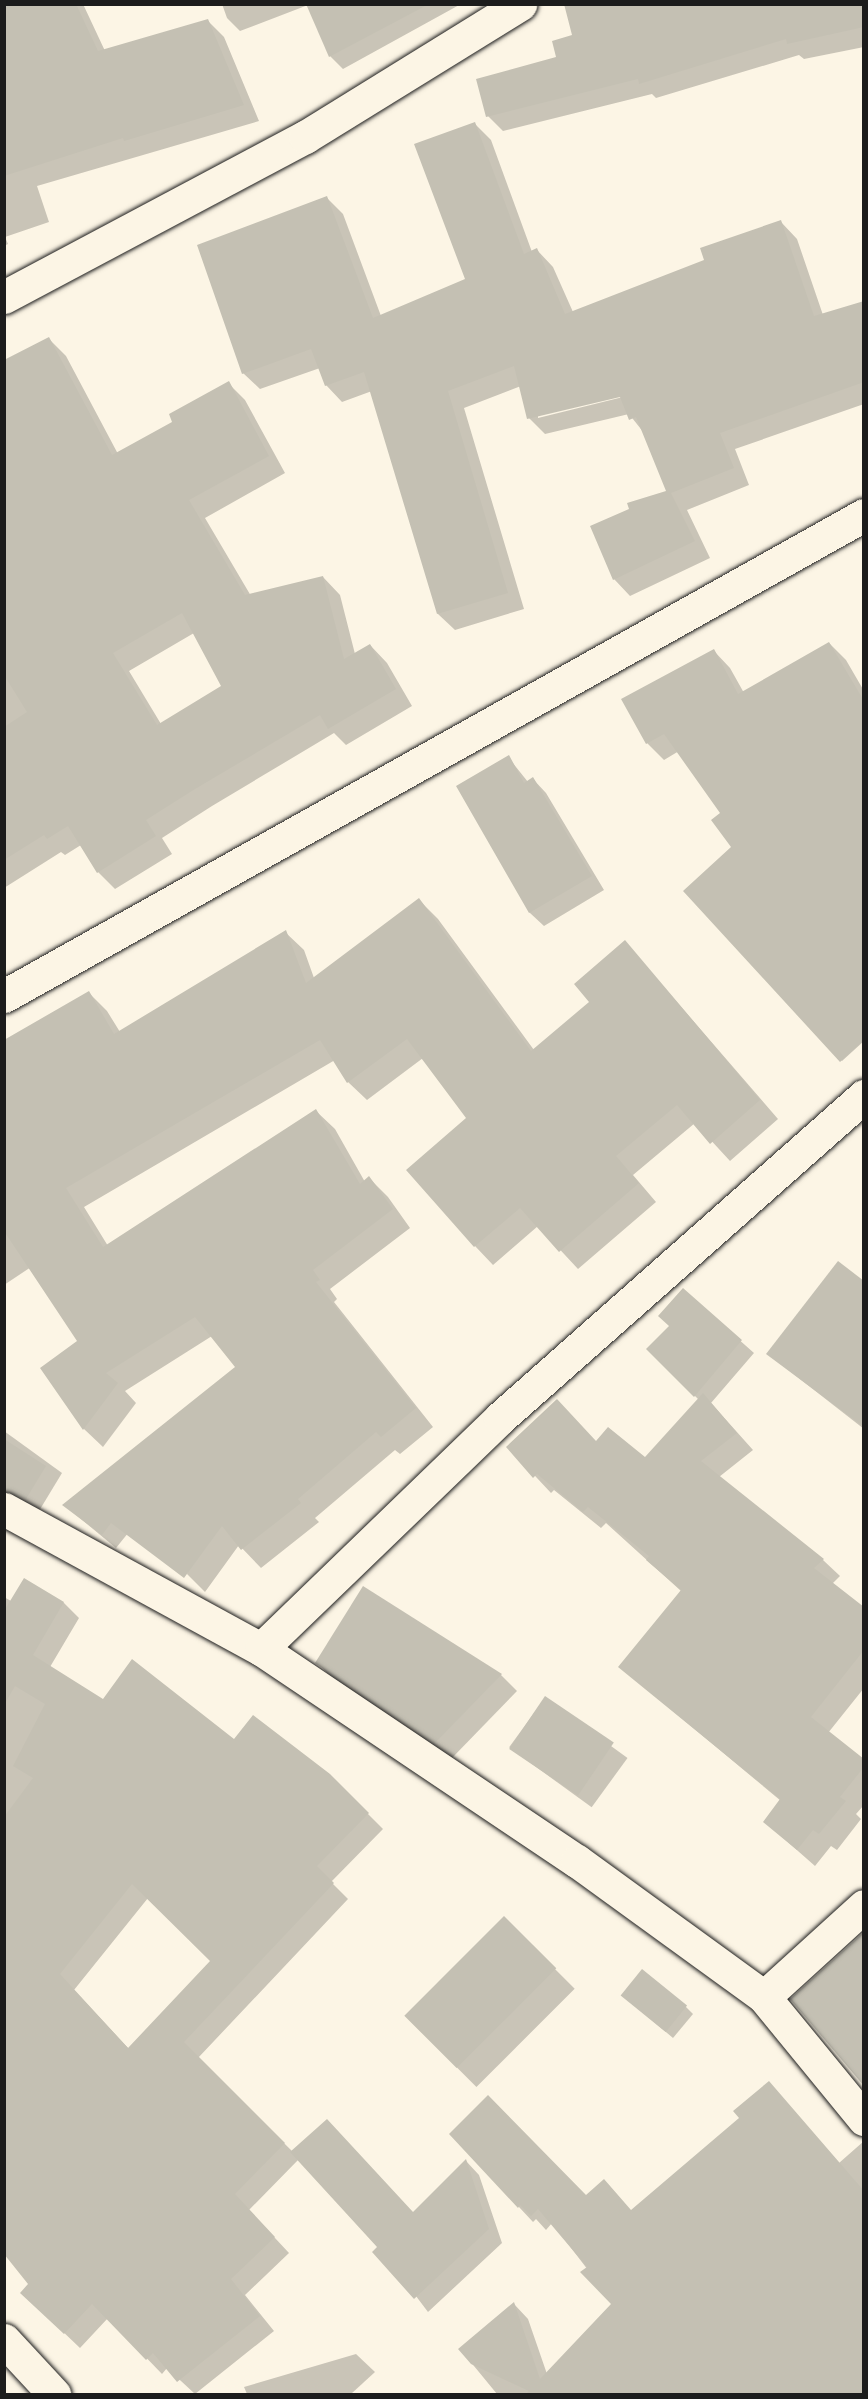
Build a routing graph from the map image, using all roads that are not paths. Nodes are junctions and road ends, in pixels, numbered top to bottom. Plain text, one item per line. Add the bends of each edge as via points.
1 (520, 4) edge
2 (4, 297) edge
3 (864, 515) edge
4 (4, 996) edge
5 (864, 1096) edge
6 (4, 1509) edge
7 (261, 1649) junction
8 (864, 1906) edge
9 (764, 1996) junction
10 (864, 2118) edge
11 (4, 2340) edge
12 (54, 2394) edge

1 - 2 street via 305,137
3 - 4 street
5 - 7 street via 500,1418
6 - 7 street
7 - 9 street via 577,1861
8 - 9 street
9 - 10 street
11 - 12 street

